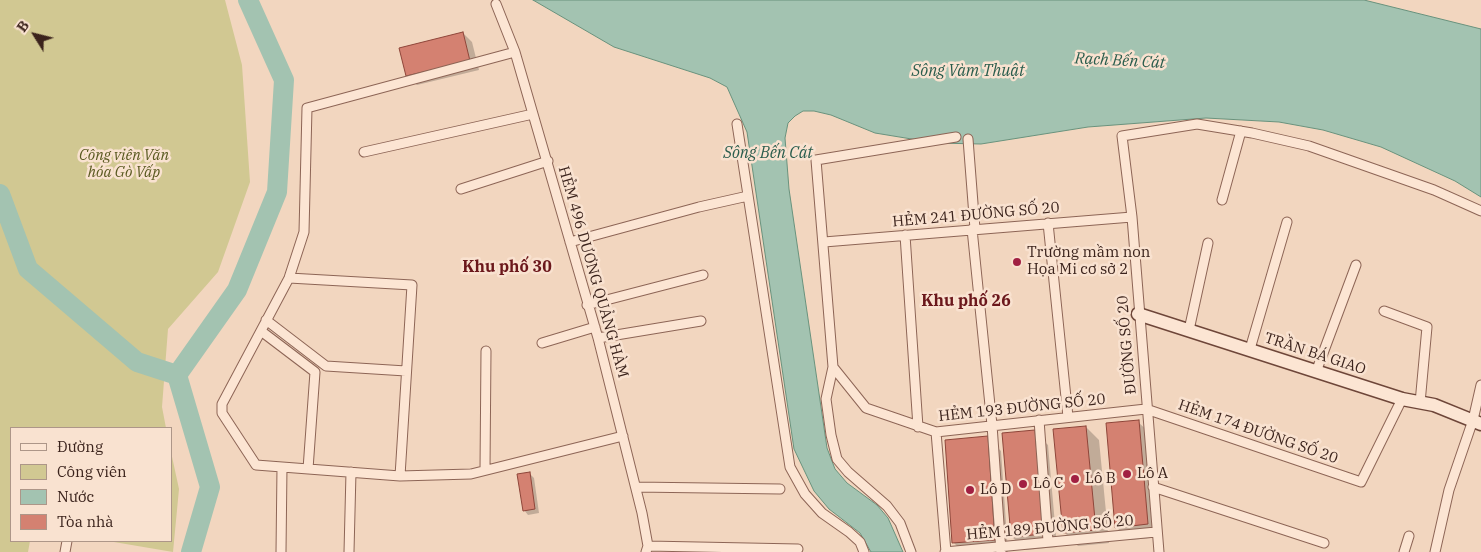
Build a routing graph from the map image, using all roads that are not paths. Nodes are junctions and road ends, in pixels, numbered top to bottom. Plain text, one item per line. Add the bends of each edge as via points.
1 (496, 4) dead end
2 (515, 52) junction
3 (533, 114) junction
4 (738, 124) dead end
5 (1241, 131) junction
6 (956, 137) dead end
7 (968, 139) dead end
8 (364, 152) dead end
9 (548, 161) junction
10 (461, 189) dead end
11 (748, 196) junction
12 (1222, 200) dead end
13 (1481, 211) edge
14 (1132, 217) junction
15 (1287, 222) dead end
16 (1048, 223) junction
17 (973, 229) junction
18 (905, 235) junction
19 (570, 242) junction
20 (824, 242) junction
21 (1208, 243) dead end
22 (1356, 265) dead end
23 (703, 275) dead end
24 (289, 278) junction
25 (587, 305) junction
26 (1384, 311) dead end
27 (1138, 314) junction
28 (266, 320) junction
29 (701, 321) dead end
30 (594, 327) junction
31 (1189, 330) junction
32 (261, 331) junction
33 (598, 338) junction
34 (542, 343) dead end
35 (1250, 349) junction
36 (486, 351) dead end
37 (326, 366) junction
38 (833, 367) junction
39 (406, 371) junction
40 (315, 372) junction
41 (1316, 372) junction
42 (1481, 385) edge
43 (1402, 399) junction
44 (1420, 402) junction
45 (1146, 409) junction
46 (1068, 417) junction
47 (1039, 420) junction
48 (1477, 422) edge
49 (992, 425) junction
50 (918, 427) junction
51 (936, 432) junction
52 (623, 436) junction
53 (282, 467) junction
54 (308, 469) junction
55 (485, 470) junction
56 (351, 472) junction
57 (400, 476) junction
58 (636, 487) junction
59 (1153, 487) junction
60 (780, 489) dead end
61 (1156, 532) junction
62 (1409, 536) dead end
63 (1048, 541) junction
64 (1324, 543) dead end
65 (648, 549) edge
66 (1000, 549) edge
67 (798, 550) dead end
68 (281, 552) edge
69 (349, 552) edge
70 (864, 552) edge
71 (911, 552) edge
72 (946, 552) edge
73 (1159, 552) edge
74 (1404, 552) edge
75 (1435, 552) edge

1 - 2 street, HẺM 496 DƯƠNG QUẢNG HÀM
2 - 3 street, HẺM 496 DƯƠNG QUẢNG HÀM
2 - 24 street via 310,106 305,111 304,232
3 - 8 street
3 - 9 street, HẺM 496 DƯƠNG QUẢNG HÀM
4 - 11 street
5 - 12 street
5 - 13 street via 1309,146 1434,190
5 - 14 street, ĐƯỜNG SỐ 20 via 1197,124 1122,136
6 - 20 street via 816,160
7 - 17 street
9 - 10 street
9 - 19 street, HẺM 496 DƯƠNG QUẢNG HÀM
11 - 19 street
11 - 70 street via 790,467 822,513 860,542
14 - 16 street, HẺM 241 ĐƯỜNG SỐ 20
14 - 27 street, ĐƯỜNG SỐ 20
15 - 35 street
16 - 17 street, HẺM 241 ĐƯỜNG SỐ 20
16 - 46 street
17 - 18 street, HẺM 241 ĐƯỜNG SỐ 20
17 - 49 street
18 - 20 street, HẺM 241 ĐƯỜNG SỐ 20
18 - 50 street
19 - 25 street, HẺM 496 DƯƠNG QUẢNG HÀM
20 - 38 street
21 - 31 street
22 - 41 street
23 - 25 street
24 - 28 street
24 - 39 street via 412,285
25 - 30 street, HẺM 496 DƯƠNG QUẢNG HÀM
26 - 44 street via 1426,327
27 - 31 street, TRẦN BÁ GIAO
27 - 45 street, ĐƯỜNG SỐ 20
28 - 32 street
28 - 37 street
29 - 33 street
30 - 33 street, HẺM 496 DƯƠNG QUẢNG HÀM
30 - 34 street
31 - 35 street, TRẦN BÁ GIAO
32 - 40 street
32 - 53 street via 222,404 222,413 256,465
33 - 52 street, HẺM 496 DƯƠNG QUẢNG HÀM
35 - 41 street, TRẦN BÁ GIAO
36 - 55 street
37 - 39 street
37 - 40 street
38 - 50 street, HẺM 193 ĐƯỜNG SỐ 20 via 866,408
38 - 71 street via 826,398 830,436 837,459 887,506 900,524
39 - 57 street
40 - 54 street
41 - 43 street, TRẦN BÁ GIAO
42 - 48 street
43 - 44 street, TRẦN BÁ GIAO
43 - 45 street, HẺM 174 ĐƯỜNG SỐ 20 via 1361,482
44 - 48 street, TRẦN BÁ GIAO
45 - 46 street, HẺM 193 ĐƯỜNG SỐ 20
45 - 59 street, ĐƯỜNG SỐ 20
46 - 47 street, HẺM 193 ĐƯỜNG SỐ 20
47 - 49 street, HẺM 193 ĐƯỜNG SỐ 20
47 - 63 street
48 - 75 street via 1449,490
49 - 51 street, HẺM 193 ĐƯỜNG SỐ 20
49 - 66 street
50 - 51 street, HẺM 193 ĐƯỜNG SỐ 20
51 - 72 street
52 - 55 street
52 - 58 street, HẺM 496 DƯƠNG QUẢNG HÀM
53 - 54 street
53 - 68 street
54 - 56 street
55 - 57 street via 470,474
56 - 57 street
56 - 69 street
58 - 60 street
58 - 65 street, HẺM 496 DƯƠNG QUẢNG HÀM
59 - 61 street, ĐƯỜNG SỐ 20
59 - 64 street
61 - 63 street, HẺM 189 ĐƯỜNG SỐ 20
61 - 73 street, ĐƯỜNG SỐ 20
62 - 74 street
63 - 66 street, HẺM 189 ĐƯỜNG SỐ 20
65 - 67 street
66 - 72 street, HẺM 189 ĐƯỜNG SỐ 20

